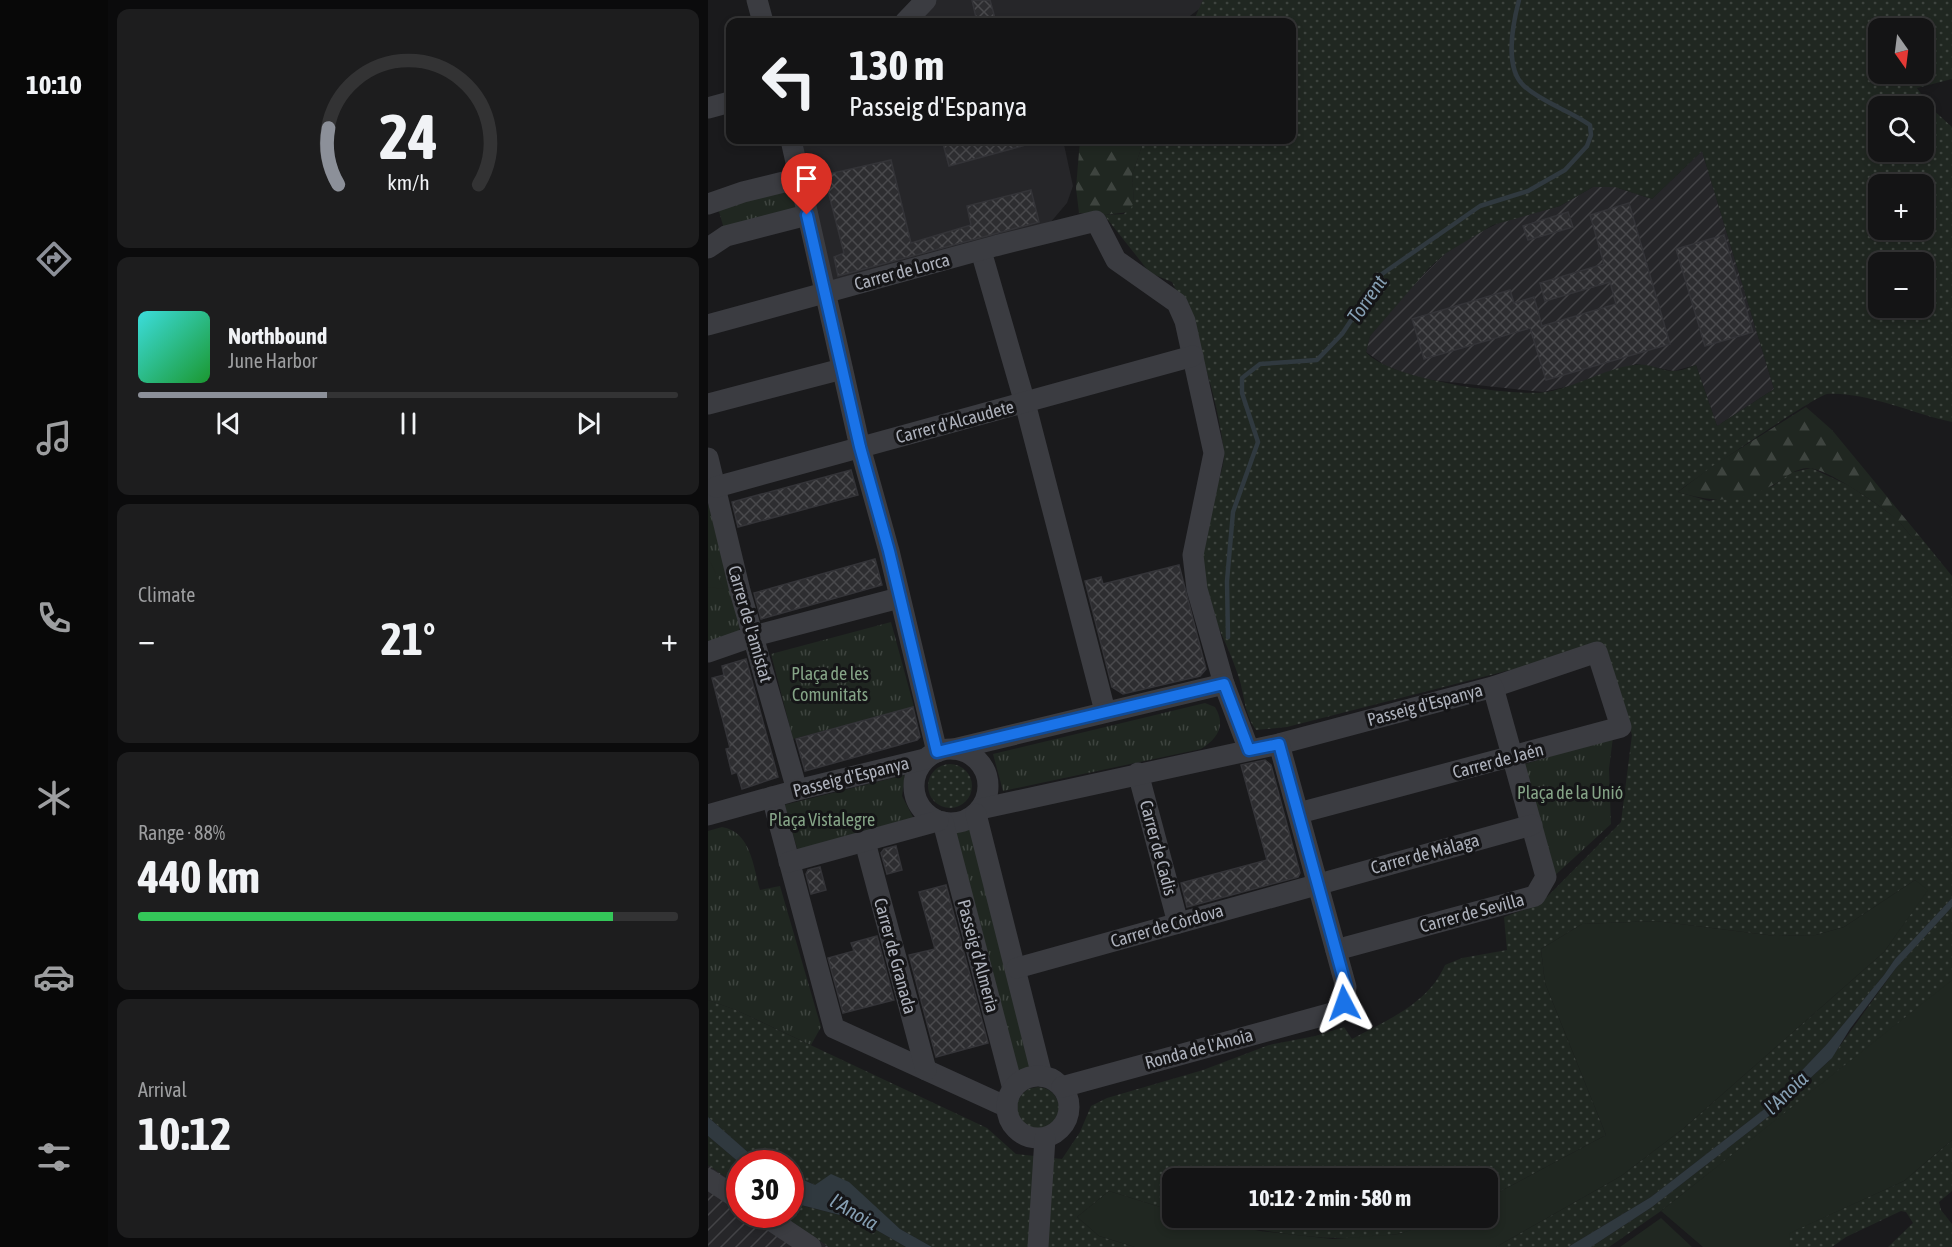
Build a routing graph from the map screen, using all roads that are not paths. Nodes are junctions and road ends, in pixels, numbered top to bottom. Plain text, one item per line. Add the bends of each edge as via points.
1 (758, 0) edge
2 (926, 0) edge
3 (762, 18) edge
4 (909, 18) edge
5 (726, 103) edge
6 (708, 108) edge
7 (792, 144) edge
8 (800, 178) junction
9 (708, 204) edge
10 (807, 215) junction
11 (708, 248) edge
12 (981, 251) junction
13 (824, 293) junction
14 (708, 325) edge
15 (1193, 356) junction
16 (842, 369) junction
17 (708, 404) edge
18 (1025, 404) junction
19 (860, 447) junction
20 (708, 458) edge
21 (716, 487) junction
22 (899, 598) junction
23 (754, 636) junction
24 (1597, 651) joint
25 (708, 652) edge
26 (1224, 684) junction
27 (1493, 687) junction
28 (1105, 711) junction
29 (1279, 744) junction
30 (1249, 750) junction
31 (939, 754) junction
32 (1513, 757) junction
33 (1138, 772) junction
34 (797, 790) junction
35 (772, 797) junction
36 (978, 811) junction
37 (1299, 813) junction
38 (708, 815) edge
39 (941, 822) junction
40 (1532, 825) junction
41 (865, 842) junction
42 (789, 862) junction
43 (1318, 884) junction
44 (1178, 923) junction
45 (1336, 950) junction
46 (1017, 968) junction
47 (926, 1070) junction
48 (1042, 1076) junction
49 (1062, 1087) junction
50 (1010, 1098) junction
51 (1045, 1138) junction
52 (708, 1179) edge
53 (726, 1191) edge
54 (782, 1228) edge
55 (811, 1247) edge
56 (1038, 1247) edge

1 - 3 street
2 - 4 street
5 - 6 street
7 - 8 street
8 - 9 street
8 - 10 street
10 - 11 street via 726,236
10 - 13 street
12 - 13 street, Carrer de Lorca
12 - 15 street, Carrer de Lorca via 1096,221 1116,260 1177,303
12 - 18 street
13 - 14 street, Carrer de Lorca
13 - 16 street
15 - 18 street, Carrer d'Alcaudete
15 - 26 street via 1214,453 1193,555 1197,589
16 - 17 street
16 - 19 street
18 - 19 street, Carrer d'Alcaudete
18 - 28 street
19 - 21 street, Carrer d'Alcaudete
19 - 22 street
20 - 21 street, Carrer de l'amistat
21 - 23 street, Carrer de l'amistat
22 - 23 street
22 - 31 street
23 - 25 street
23 - 34 street, Carrer de l'amistat
24 - 27 street, Passeig d'Espanya
24 - 32 street, Carrer de Jaén via 1622,727
26 - 28 street, Passeig d'Espanya
26 - 30 street
27 - 29 street, Passeig d'Espanya
27 - 32 street, Carrer de Sevilla
28 - 31 street, Passeig d'Espanya
29 - 30 street, Passeig d'Espanya
29 - 37 street
30 - 33 street, Passeig d'Espanya
31 - 34 street, Passeig d'Espanya
31 - 36 street via 975,758 987,777 986,799
31 - 39 street, Passeig d'Espanya via 916,775 915,794 919,805
32 - 37 street, Carrer de Jaén
32 - 40 street, Carrer de Sevilla
33 - 36 street, Passeig d'Espanya
33 - 44 street, Carrer de Cadis
34 - 35 street, Passeig d'Espanya
35 - 38 street, Passeig d'Espanya
35 - 42 street
36 - 39 street, Passeig d'Espanya via 955,823
36 - 46 street, Passeig d'Almeria
37 - 43 street
39 - 41 street, Passeig d'Espanya
39 - 50 street, Passeig d'Almeria
40 - 43 street, Carrer de Màlaga
40 - 45 street, Carrer de Sevilla via 1546,877 1534,896
41 - 42 street, Passeig d'Espanya
41 - 47 street, Carrer de Granada
42 - 47 street via 834,1028
43 - 44 street, Carrer de Còrdova
43 - 45 street
44 - 46 street, Carrer de Còrdova
45 - 49 street, Ronda de l'Anoia via 1346,987 1344,1003 1336,1012
46 - 48 street, Passeig d'Almeria
47 - 50 street
48 - 49 street
48 - 50 street via 1026,1078
49 - 51 street via 1070,1106 1069,1117 1060,1131
50 - 51 street, Passeig d'Almeria via 1012,1124 1018,1132 1035,1139
51 - 56 street
52 - 53 street
54 - 55 street

